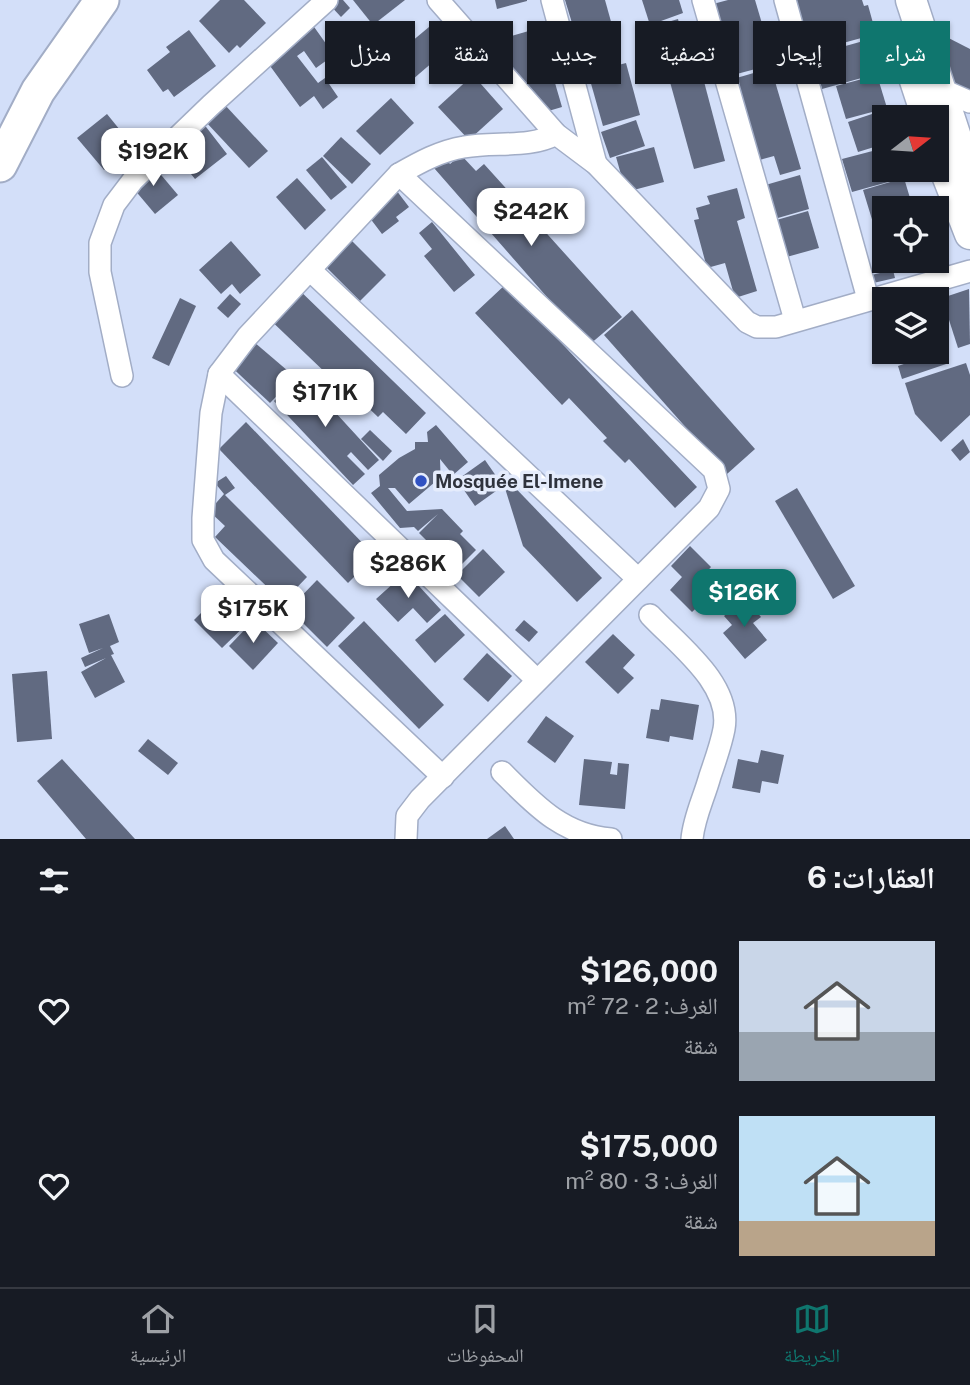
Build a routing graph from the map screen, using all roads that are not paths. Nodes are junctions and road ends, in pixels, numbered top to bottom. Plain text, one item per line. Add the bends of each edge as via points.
1 (102, 0) edge
2 (327, 0) edge
3 (438, 0) edge
4 (552, 0) edge
5 (703, 0) edge
6 (785, 0) edge
7 (891, 0) edge
8 (911, 0) edge
9 (927, 85) junction
10 (970, 102) edge
11 (927, 105) edge
12 (556, 134) junction
13 (596, 164) junction
14 (0, 165) edge
15 (399, 174) junction
16 (949, 180) edge
17 (970, 180) edge
18 (970, 234) edge
19 (310, 270) junction
20 (970, 271) edge
21 (868, 299) junction
22 (795, 320) junction
23 (219, 374) junction
24 (122, 376) dead end
25 (638, 579) junction
26 (650, 615) dead end
27 (537, 680) junction
28 (502, 772) dead end
29 (443, 777) junction
30 (406, 839) edge
31 (611, 839) edge
32 (692, 839) edge

1 - 14 main road via 38,91
2 - 24 street via 133,180 114,205 100,243 100,272
3 - 12 street
4 - 13 street
5 - 22 street
6 - 21 street
7 - 9 street
8 - 9 street
9 - 10 street
9 - 11 street
9 - 17 street
12 - 13 street
12 - 15 street via 535,142 464,146 429,157
13 - 22 street via 747,322 766,328
15 - 19 street
15 - 25 street via 714,470 717,499
16 - 18 street
19 - 23 street
19 - 25 street
20 - 21 street
21 - 22 street
23 - 27 street
23 - 29 street via 211,413 203,518 208,552
25 - 27 street
26 - 32 street via 707,676 725,709 724,729
27 - 29 street
28 - 31 street via 544,814 570,829
29 - 30 street via 407,816

